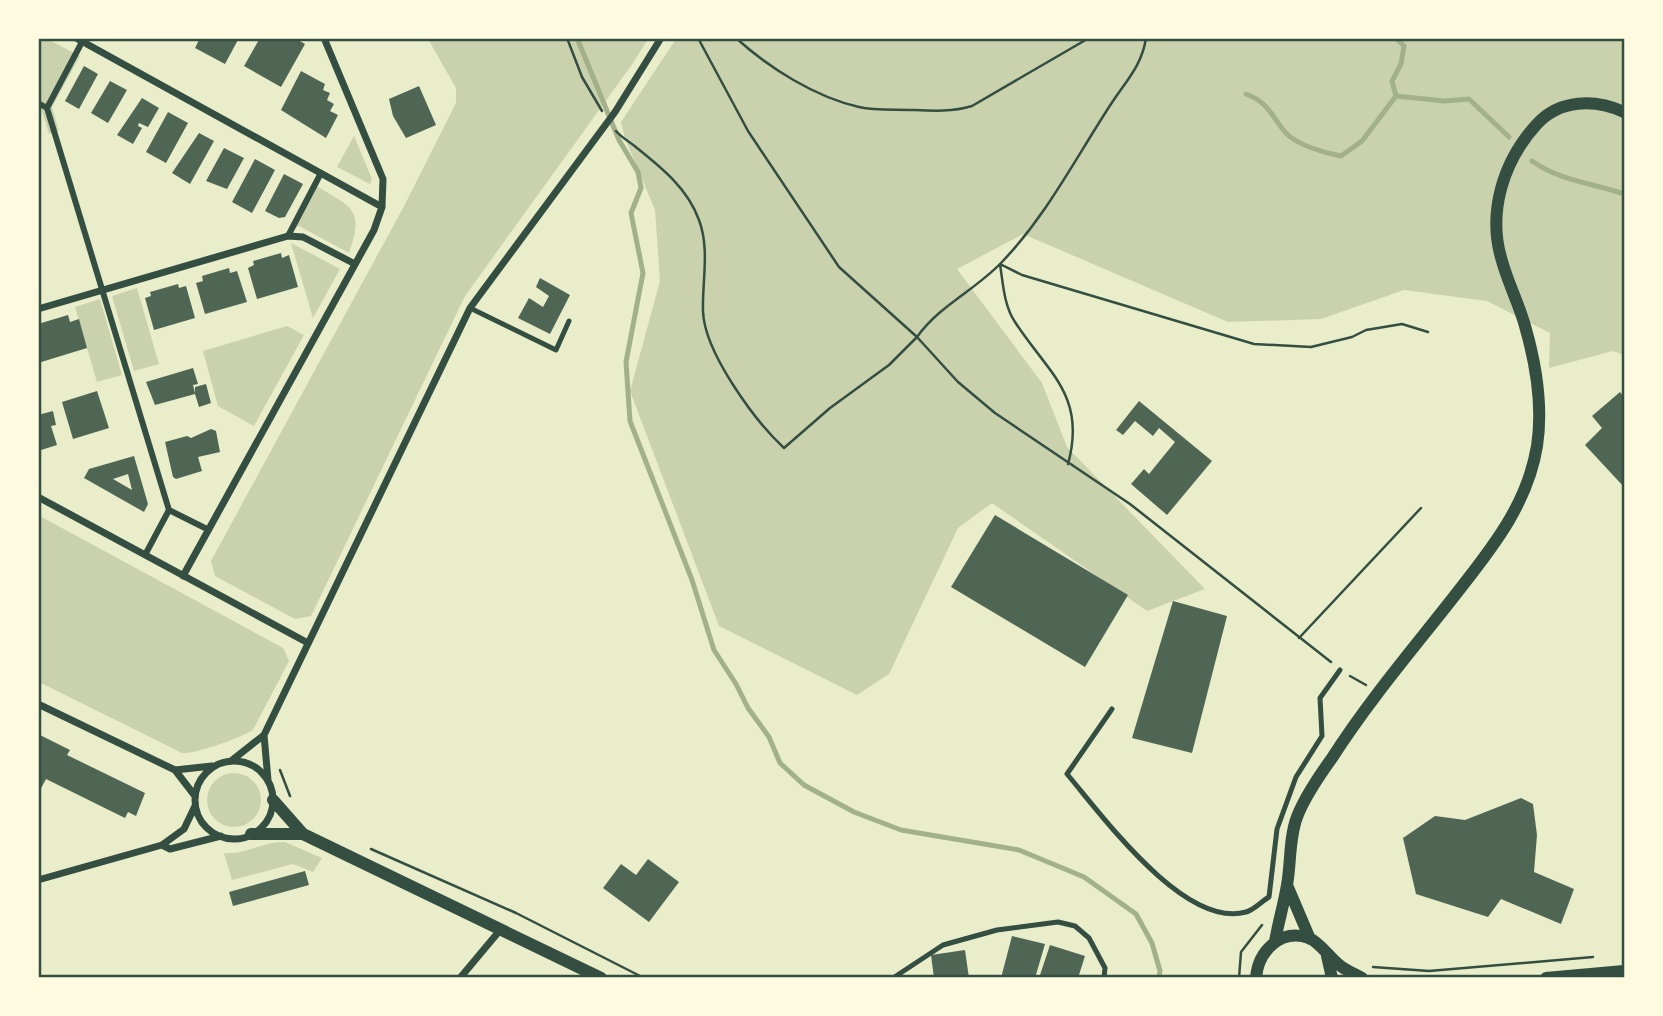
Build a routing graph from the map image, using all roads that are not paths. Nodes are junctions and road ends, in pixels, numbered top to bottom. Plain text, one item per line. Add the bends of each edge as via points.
1 (324, 38) edge
2 (661, 38) edge
3 (79, 40) edge
4 (38, 103) edge
5 (47, 108) junction
6 (1625, 112) edge
7 (321, 173) junction
8 (382, 207) junction
9 (288, 236) junction
10 (355, 264) junction
11 (104, 290) junction
12 (471, 308) junction
13 (38, 309) edge
14 (569, 321) dead end
15 (38, 497) edge
16 (169, 510) junction
17 (209, 530) junction
18 (145, 555) junction
19 (183, 576) junction
20 (308, 643) junction
21 (1340, 670) road end
22 (38, 704) edge
23 (1112, 709) dead end
24 (264, 736) junction
25 (231, 761) junction
26 (217, 765) junction
27 (175, 770) junction
28 (268, 781) junction
29 (195, 800) junction
30 (273, 800) junction
31 (251, 834) junction
32 (303, 834) junction
33 (220, 836) junction
34 (162, 845) junction
35 (38, 880) edge
36 (1287, 884) junction
37 (502, 929) junction
38 (1310, 939) junction
39 (1275, 942) junction
40 (1325, 953) junction
41 (1625, 971) edge
42 (460, 978) edge
43 (601, 978) edge
44 (893, 978) edge
45 (1104, 978) edge
46 (1256, 978) edge
47 (1332, 978) edge
48 (1362, 978) edge
49 (1546, 978) edge

1 - 8 street via 383,179
2 - 12 street via 615,111
3 - 5 street
3 - 7 street
4 - 5 street
5 - 11 street
6 - 36 street via 1584,103 1555,109 1531,130 1506,172 1497,206 1497,237 1535,373 1539,428 1533,465 1499,538 1344,739 1296,818
7 - 8 street
7 - 9 street
8 - 10 street
9 - 10 street via 303,237
9 - 11 street
10 - 17 street
11 - 13 street
11 - 16 street
12 - 14 lane via 556,350
12 - 20 street
15 - 18 street
16 - 17 street
16 - 18 street
17 - 19 street
18 - 19 street
19 - 20 street
20 - 24 street
21 - 23 lane via 1320,698 1322,736 1296,777 1277,829 1269,897 1247,912 1214,911 1164,884 1067,774
22 - 27 street
24 - 25 street
24 - 28 street
25 - 26 street
25 - 28 street via 256,768
26 - 27 street
26 - 29 street via 202,778
27 - 29 street
28 - 30 street
29 - 33 street via 203,824
29 - 34 street via 189,823
30 - 31 street via 267,820
30 - 32 street
31 - 32 street
31 - 33 street
32 - 37 street
33 - 34 street via 170,849
34 - 35 street
36 - 38 street
36 - 39 street
37 - 42 street
37 - 43 street
38 - 39 street via 1288,937
38 - 40 street
39 - 46 street via 1257,964
40 - 47 street
40 - 48 street
41 - 49 street
44 - 45 lane via 943,945 997,930 1058,922 1075,926 1089,938 1105,968

